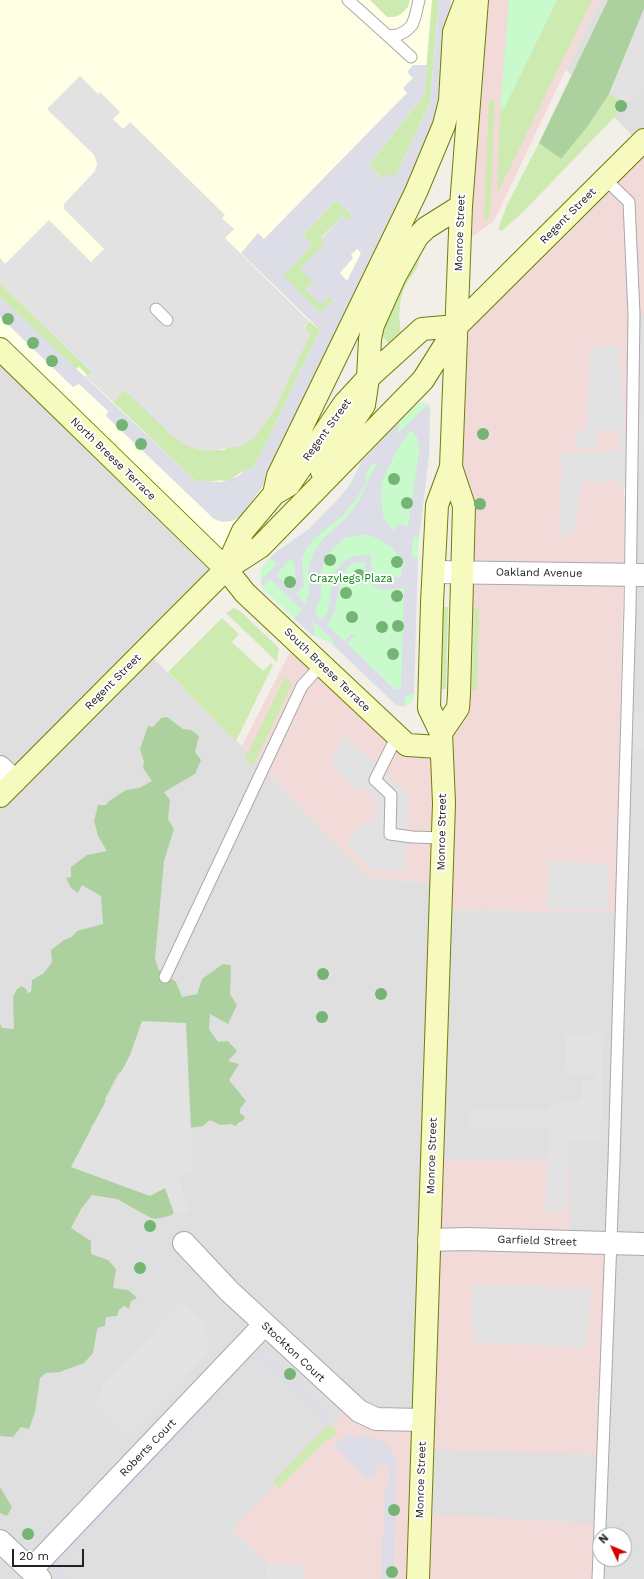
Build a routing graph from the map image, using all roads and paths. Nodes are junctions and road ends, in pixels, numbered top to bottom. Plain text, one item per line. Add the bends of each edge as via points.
1 (348, 0) edge
2 (419, 0) edge
3 (466, 0) edge
4 (477, 0) edge
5 (388, 36) junction
6 (411, 57) dead end
7 (644, 140) edge
8 (605, 179) junction
9 (461, 206) junction
10 (156, 310) dead end
11 (167, 320) dead end
12 (457, 326) junction
13 (0, 349) edge
14 (368, 378) junction
15 (451, 467) junction
16 (315, 489) junction
17 (274, 494) junction
18 (226, 569) junction
19 (434, 572) junction
20 (462, 572) junction
21 (637, 575) edge
22 (321, 665) junction
23 (397, 736) junction
24 (440, 740) junction
25 (5, 781) edge
26 (443, 838) junction
27 (165, 977) dead end
28 (429, 1240) junction
29 (184, 1243) dead end
30 (611, 1243) junction
31 (644, 1244) edge
32 (264, 1325) junction
33 (423, 1420) junction
34 (0, 1541) edge
35 (35, 1574) edge
36 (418, 1579) edge
37 (598, 1579) edge

1 - 5 lane
2 - 5 lane via 412,25 402,33
3 - 17 main road via 454,32 450,101 444,125 416,192 278,476
4 - 9 main road, Monroe Street
5 - 6 lane
7 - 8 main road, Regent Street
8 - 12 main road, Regent Street
8 - 21 lane via 628,202 634,314
9 - 12 main road, Monroe Street
9 - 14 main road via 426,228 417,237 394,276 373,325
10 - 11 lane
12 - 14 main road, Regent Street via 422,329
12 - 15 main road, Monroe Street
12 - 16 main road, Regent Street via 423,380
13 - 18 main road, North Breese Terrace
14 - 16 main road via 364,405 328,458
14 - 17 main road, Regent Street via 344,404 289,485
15 - 19 main road, Monroe Street via 437,505
15 - 20 main road, Monroe Street via 464,506
16 - 18 main road, Regent Street via 260,547
17 - 18 main road, Regent Street via 243,532
18 - 22 main road, South Breese Terrace via 246,594
18 - 25 main road, Regent Street
19 - 20 street, Oakland Avenue
19 - 24 main road, Monroe Street via 429,708
20 - 21 street, Oakland Avenue
20 - 24 main road, Monroe Street via 458,708
21 - 30 lane
22 - 23 main road, South Breese Terrace
22 - 27 lane via 302,686
23 - 24 main road, South Breese Terrace via 407,745
23 - 26 lane via 375,780 391,795 390,834
24 - 26 main road, Monroe Street via 444,803
26 - 28 main road, Monroe Street
28 - 30 street, Garfield Street
28 - 33 main road, Monroe Street
29 - 32 street, Stockton Court
30 - 31 street, Garfield Street
30 - 37 lane
32 - 33 street, Stockton Court via 345,1400 365,1415 376,1419
32 - 35 street, Roberts Court
33 - 36 main road, Monroe Street
34 - 35 street

